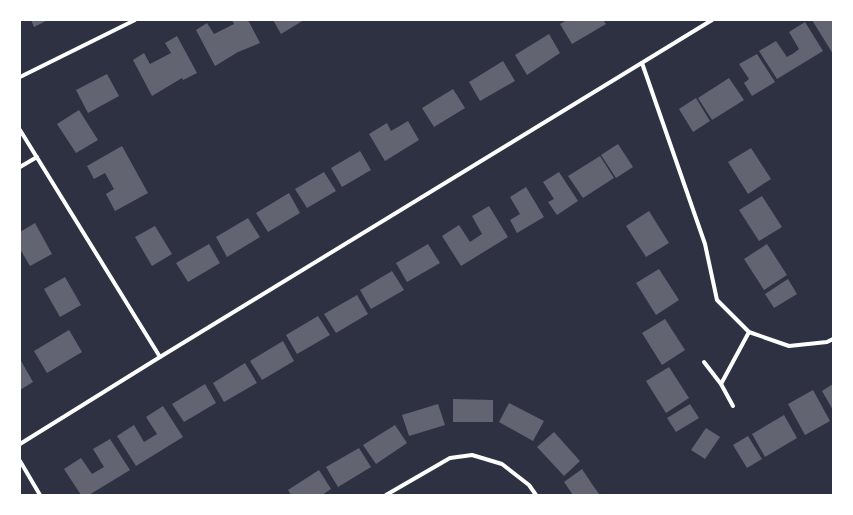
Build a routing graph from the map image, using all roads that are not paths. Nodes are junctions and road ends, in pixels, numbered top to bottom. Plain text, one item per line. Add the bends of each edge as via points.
1 (135, 20) edge
2 (712, 20) edge
3 (642, 63) junction
4 (20, 77) edge
5 (20, 130) edge
6 (37, 157) junction
7 (20, 167) edge
8 (749, 332) junction
9 (833, 339) edge
10 (160, 357) junction
11 (704, 362) dead end
12 (721, 384) junction
13 (733, 406) dead end
14 (20, 444) edge
15 (20, 461) edge
16 (40, 495) edge
17 (386, 495) edge
18 (536, 495) edge

1 - 4 street
2 - 3 street
3 - 8 street via 705,244 717,300
3 - 10 street
5 - 6 street
6 - 7 street
6 - 10 street
8 - 9 street via 788,346 827,342
8 - 12 street
10 - 14 street
11 - 12 street
12 - 13 street
15 - 16 street
17 - 18 street via 450,458 472,455 502,464 529,485

